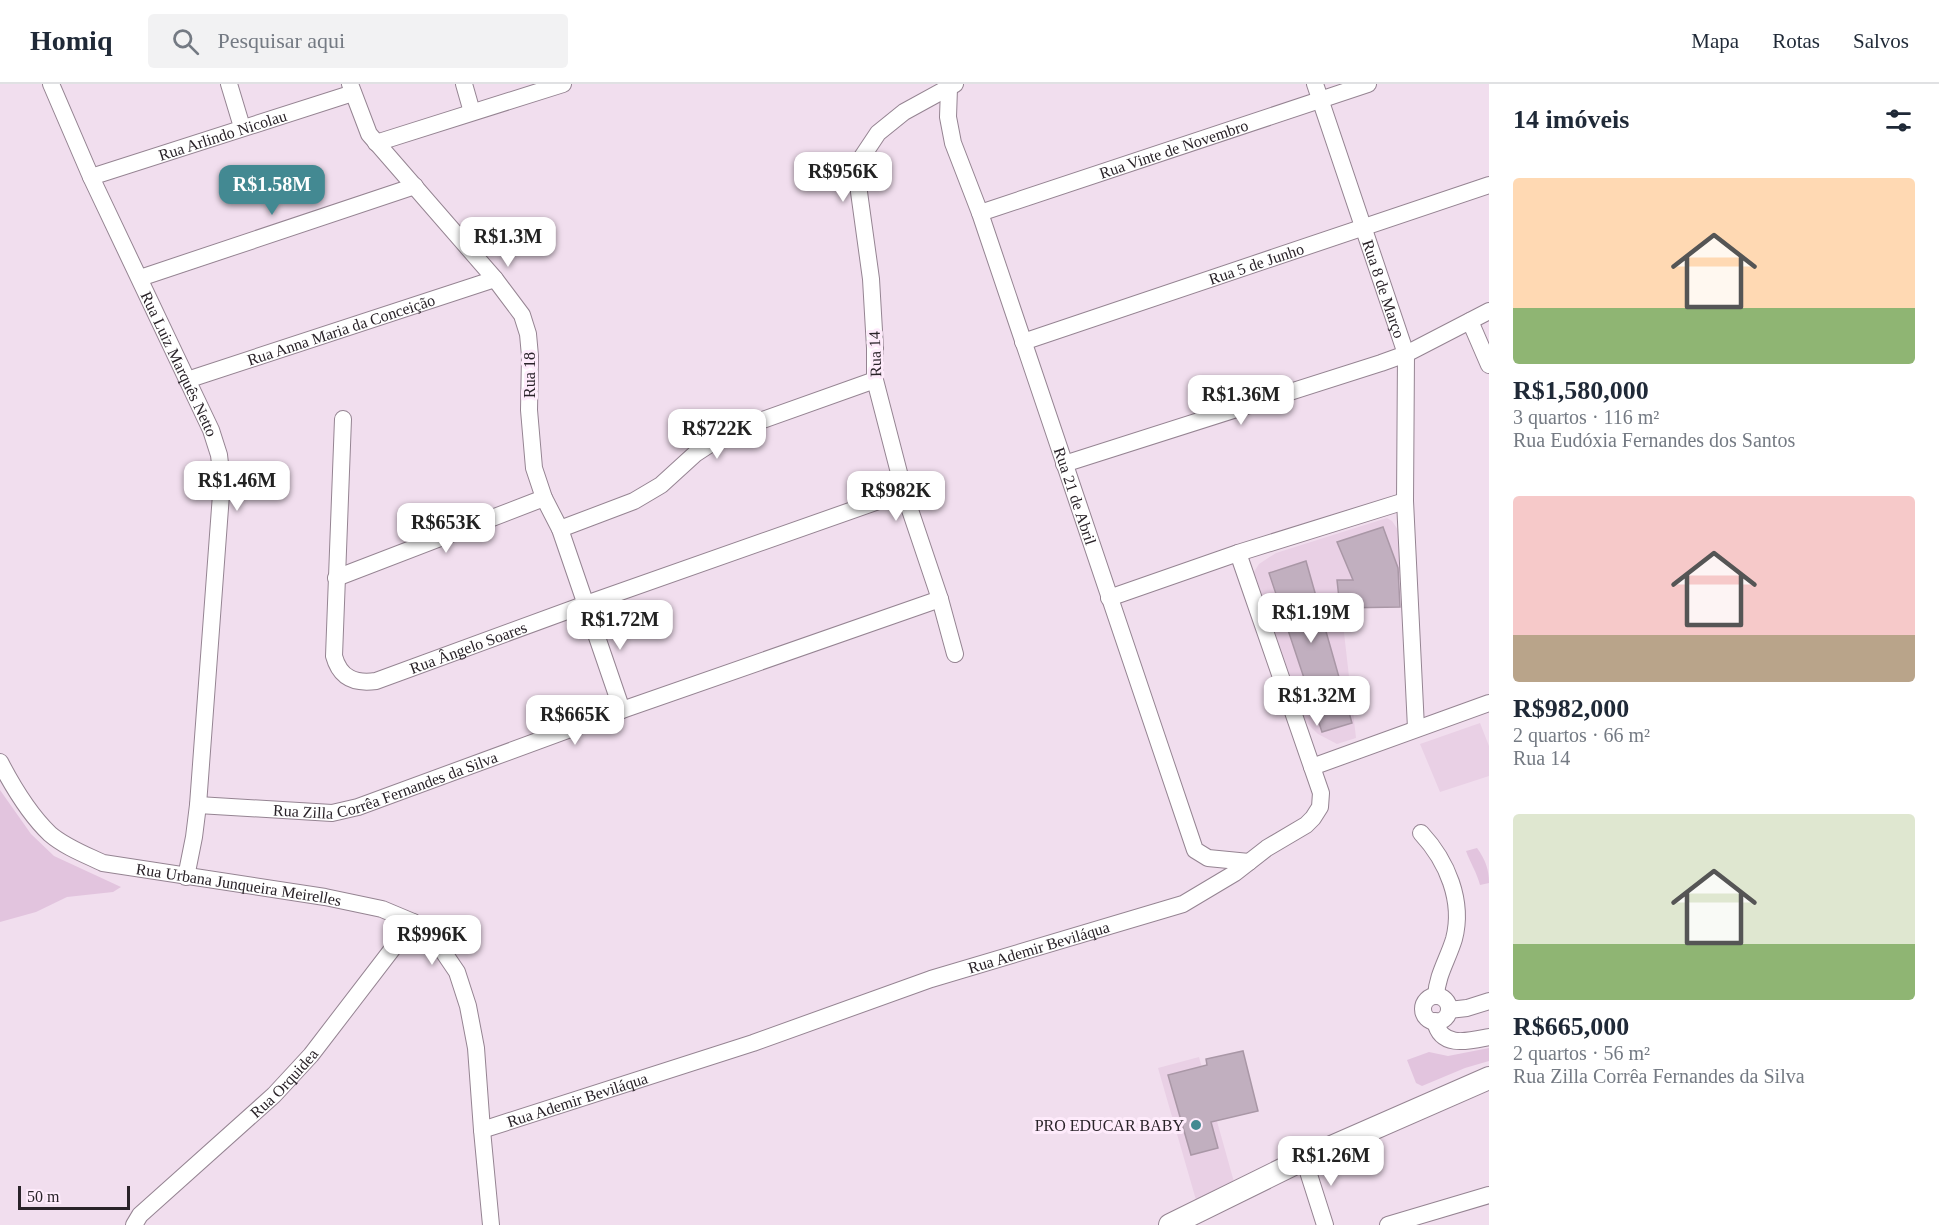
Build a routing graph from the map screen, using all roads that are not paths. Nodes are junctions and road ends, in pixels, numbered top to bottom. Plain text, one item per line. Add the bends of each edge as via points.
1 (51, 84) edge
2 (229, 84) edge
3 (464, 84) edge
4 (563, 84) edge
5 (1315, 84) edge
6 (1368, 84) edge
7 (952, 86) edge
8 (352, 89) edge
9 (1320, 100) junction
10 (472, 112) junction
11 (242, 127) junction
12 (376, 143) junction
13 (91, 177) junction
14 (1489, 185) edge
15 (415, 186) junction
16 (980, 213) junction
17 (1362, 228) junction
18 (140, 278) junction
19 (495, 279) junction
20 (1489, 311) edge
21 (1470, 321) junction
22 (1023, 342) junction
23 (1406, 354) junction
24 (1489, 364) edge
25 (186, 380) junction
26 (875, 380) junction
27 (343, 419) dead end
28 (1064, 464) junction
29 (904, 492) junction
30 (544, 498) junction
31 (1405, 501) junction
32 (560, 529) junction
33 (1238, 553) junction
34 (336, 578) junction
35 (1109, 598) junction
36 (940, 599) junction
37 (586, 604) junction
38 (955, 654) dead end
39 (1489, 703) edge
40 (622, 710) junction
41 (1416, 728) junction
42 (0, 762) edge
43 (1312, 767) junction
44 (198, 804) junction
45 (1421, 833) dead end
46 (1248, 862) junction
47 (186, 877) junction
48 (413, 922) junction
49 (1436, 996) junction
50 (1489, 1001) edge
51 (1449, 1010) junction
52 (1435, 1021) junction
53 (1489, 1037) edge
54 (1489, 1078) edge
55 (482, 1130) junction
56 (1304, 1159) junction
57 (1489, 1195) edge
58 (134, 1225) edge
59 (491, 1225) edge
60 (1170, 1225) edge
61 (1325, 1225) edge
62 (1388, 1225) edge

1 - 13 street, Rua Luiz Marquês Netto
2 - 11 street
3 - 10 street
4 - 10 street
5 - 9 street, Rua 8 de Março
6 - 9 street, Rua Vinte de Novembro
7 - 16 street, Rua 21 de Abril via 948,117 953,143
7 - 26 street, Rua 14 via 904,112 878,133 862,157 859,192 870,279
8 - 11 street, Rua Arlindo Nicolau
8 - 12 street, Rua 18 via 364,126
9 - 16 street, Rua Vinte de Novembro
9 - 17 street, Rua 8 de Março
10 - 12 street
11 - 13 street, Rua Arlindo Nicolau
12 - 15 street, Rua 18
13 - 18 street, Rua Luiz Marquês Netto
14 - 17 street, Rua 5 de Junho
15 - 18 street
15 - 19 street, Rua 18
16 - 22 street, Rua 21 de Abril
17 - 22 street, Rua 5 de Junho
17 - 23 street, Rua 8 de Março
18 - 25 street, Rua Luiz Marquês Netto
19 - 25 street, Rua Anna Maria da Conceição
19 - 30 street, Rua 18 via 522,315 528,334 531,442
20 - 21 street
21 - 23 street
21 - 24 street
22 - 28 street, Rua 21 de Abril
23 - 28 street
23 - 31 street, Rua 8 de Março
25 - 44 street, Rua Luiz Marquês Netto via 211,430 222,481
26 - 29 street, Rua 14
26 - 32 street via 718,439 661,485 634,501
27 - 34 street, Rua Ângelo Soares
28 - 35 street, Rua 21 de Abril
29 - 36 street, Rua 14
29 - 37 street, Rua Ângelo Soares
30 - 32 street, Rua 18
30 - 34 street
31 - 33 street
31 - 41 street, Rua 8 de Março
32 - 37 street, Rua 18
33 - 35 street
33 - 43 street, Rua Ademir Beviláqua
34 - 37 street, Rua Ângelo Soares via 334,656 341,670 357,682 376,681
35 - 46 street, Rua 21 de Abril via 1195,850 1208,858
36 - 38 street, Rua 14
36 - 40 street, Rua Zilla Corrêa Fernandes da Silva
37 - 40 street, Rua 18
39 - 41 street
40 - 44 street, Rua Zilla Corrêa Fernandes da Silva via 332,813
41 - 43 street
42 - 47 street, Rua Urbana Junqueira Meirelles via 35,817 70,848 103,863
43 - 46 street, Rua Ademir Beviláqua via 1322,800 1313,818
44 - 47 street, Rua Luiz Marquês Netto
45 - 49 street via 1448,872 1457,916
46 - 55 street, Rua Ademir Beviláqua via 1183,904 931,979 753,1043
47 - 48 street, Rua Urbana Junqueira Meirelles via 325,897 382,909
48 - 55 street, Rua Urbana Junqueira Meirelles via 438,944 457,972 476,1048
48 - 58 street, Rua Orquidea via 282,1087 140,1215
49 - 51 street via 1447,1002
49 - 52 street via 1425,1002 1424,1010 1427,1018
50 - 51 street
51 - 52 street via 1446,1017
52 - 53 street via 1442,1036 1455,1042
54 - 56 street
55 - 59 street, Rua Urbana Junqueira Meirelles
56 - 60 street
56 - 61 street
57 - 62 street

